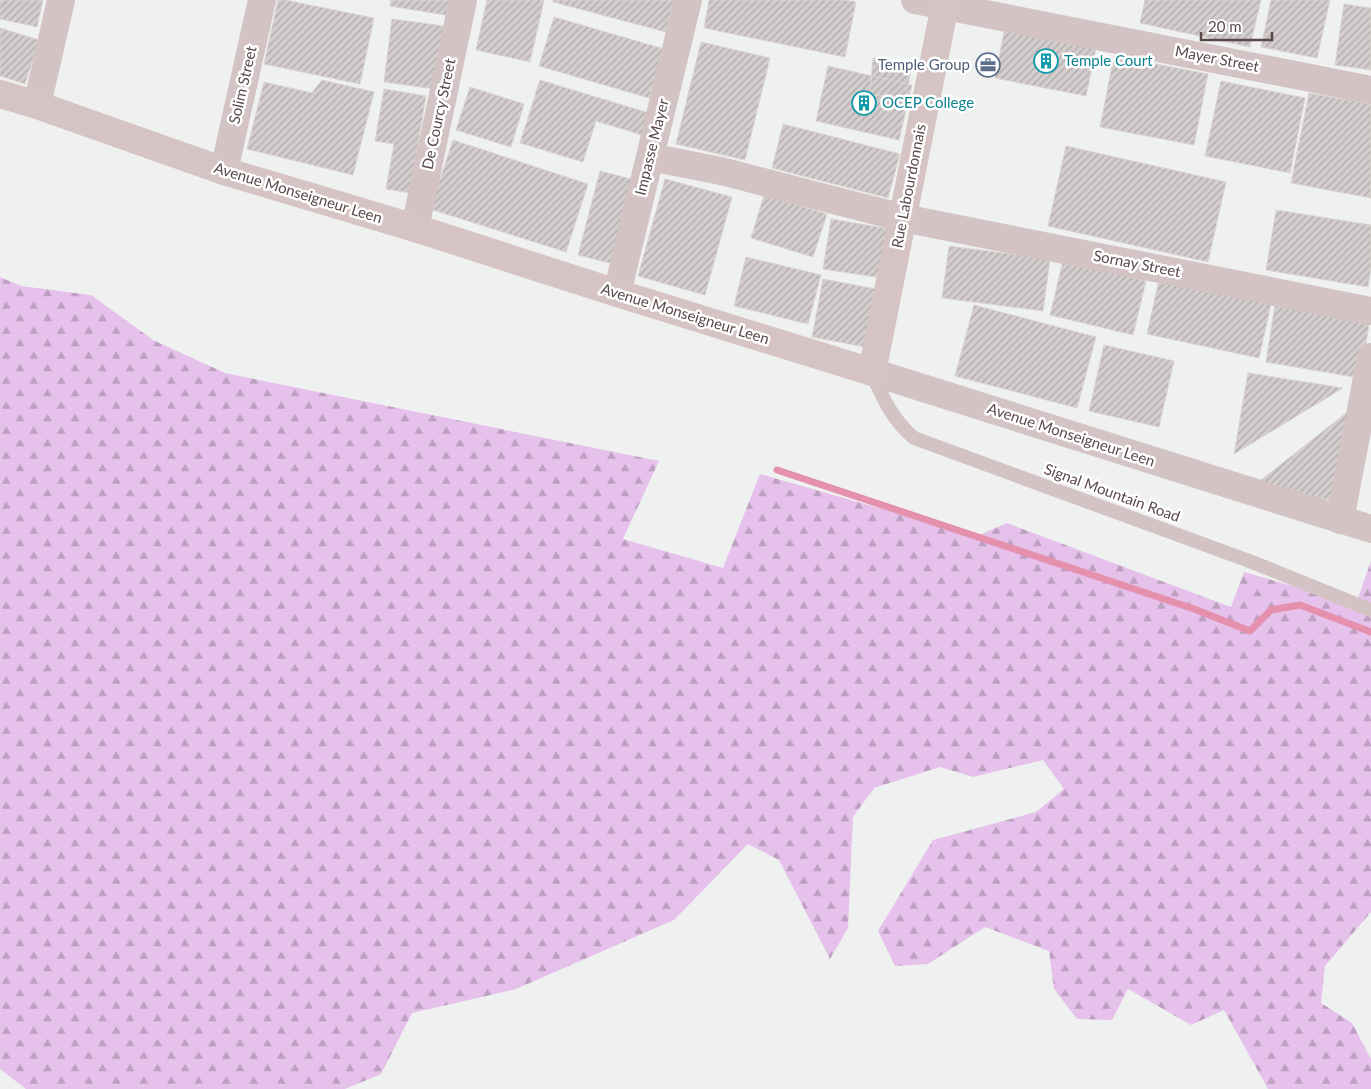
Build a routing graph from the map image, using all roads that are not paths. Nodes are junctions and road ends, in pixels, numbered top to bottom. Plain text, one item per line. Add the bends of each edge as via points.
1 (61, 0) edge
2 (262, 0) edge
3 (462, 0) edge
4 (688, 0) edge
5 (915, 0) edge
6 (945, 3) edge
7 (1371, 90) edge
8 (0, 94) edge
9 (37, 105) junction
10 (650, 157) junction
11 (224, 171) junction
12 (903, 218) junction
13 (415, 228) junction
14 (616, 294) junction
15 (1371, 311) edge
16 (1371, 357) edge
17 (872, 372) junction
18 (1369, 384) edge
19 (1340, 520) junction
20 (1371, 529) edge
21 (1371, 610) edge

1 - 9 street
2 - 11 street, Solim Street
3 - 13 street, De Courcy Street
4 - 10 street, Impasse Mayer
5 - 6 street, Mayer Street
6 - 7 street, Mayer Street
6 - 12 main road, Rue Labourdonnais
8 - 9 main road, Avenue Monseigneur Leen
9 - 11 main road, Avenue Monseigneur Leen
10 - 12 street, Sornay Street via 721,171
10 - 14 street, Impasse Mayer
11 - 13 main road, Avenue Monseigneur Leen
12 - 15 street, Sornay Street
12 - 17 main road, Rue Labourdonnais
13 - 14 main road, Avenue Monseigneur Leen
14 - 17 main road, Avenue Monseigneur Leen
16 - 18 street
17 - 19 street, Avenue Monseigneur Leen
17 - 21 lane, Signal Mountain Road via 885,403 914,438 1252,562
18 - 19 street
19 - 20 street, Avenue Monseigneur Leen

